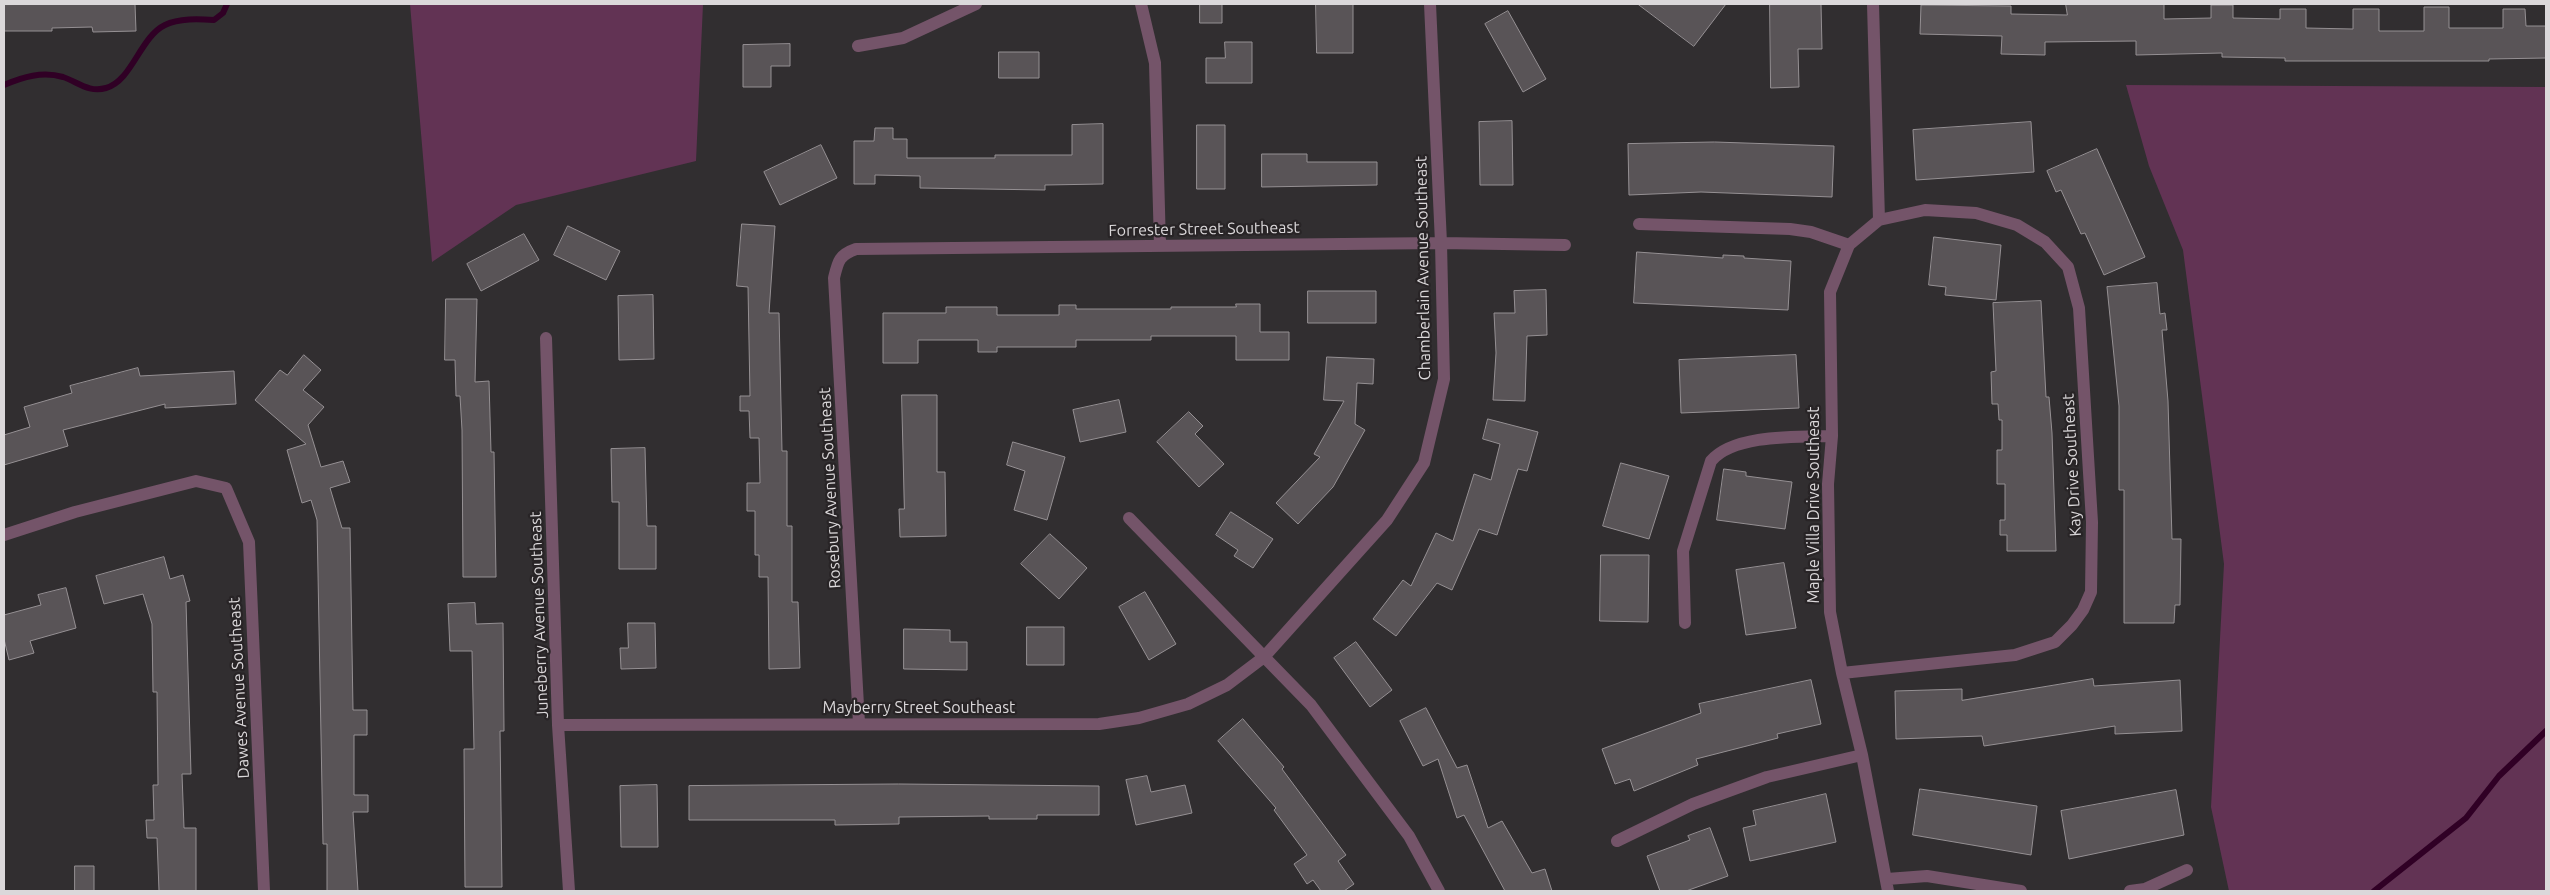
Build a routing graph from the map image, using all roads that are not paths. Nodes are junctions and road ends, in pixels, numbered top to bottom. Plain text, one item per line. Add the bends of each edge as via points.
1 (976, 4) edge
2 (1141, 4) edge
3 (1430, 4) edge
4 (1873, 4) edge
5 (858, 46) dead end
6 (1879, 220) junction
7 (1638, 224) dead end
8 (1441, 243) junction
9 (1565, 244) dead end
10 (1849, 244) junction
11 (1160, 246) junction
12 (844, 254) joint
13 (546, 338) dead end
14 (1832, 436) junction
15 (1129, 518) dead end
16 (4, 536) edge
17 (1685, 623) dead end
18 (1264, 657) junction
19 (1842, 673) junction
20 (859, 724) junction
21 (558, 725) junction
22 (1862, 755) junction
23 (1617, 841) dead end
24 (2187, 870) dead end
25 (1888, 885) edge
26 (264, 891) edge
27 (569, 891) edge
28 (1439, 891) edge
29 (2021, 891) edge
30 (2130, 891) edge

1 - 5 street via 903,38
2 - 11 street via 1155,63
3 - 8 street, Chamberlain Avenue Southeast
4 - 6 street
6 - 10 street, Maple Villa Drive Southeast
6 - 19 street, Kay Drive Southeast via 1925,210 1976,213 2017,226 2045,242 2068,266 2079,308 2087,411 2092,522 2091,592 2083,610 2055,642 2015,656
7 - 10 street via 1790,229
8 - 9 street, Forrester Street Southeast
8 - 11 street, Forrester Street Southeast
8 - 18 street, Chamberlain Avenue Southeast via 1444,379 1424,463 1387,520
10 - 14 street, Maple Villa Drive Southeast via 1830,292
11 - 12 street, Forrester Street Southeast via 856,249
12 - 20 street, Rosebury Avenue Southeast via 837,264 834,278
13 - 21 street, Juneberry Avenue Southeast
14 - 17 street via 1783,437 1747,443 1720,451 1711,461 1683,551
14 - 19 street, Maple Villa Drive Southeast via 1828,484 1830,612
15 - 18 street
16 - 26 street, Dawes Avenue Southeast via 75,512 196,481 226,488 248,542
18 - 20 street, Mayberry Street Southeast via 1227,685 1188,704 1139,718 1099,724
18 - 28 street via 1312,705 1408,836
19 - 22 street, Maple Villa Drive Southeast
20 - 21 street, Mayberry Street Southeast
21 - 27 street, Juneberry Avenue Southeast
22 - 23 street via 1767,777 1693,804
22 - 25 street, Maple Villa Drive Southeast
24 - 30 street via 2145,889
25 - 29 street via 1927,876

